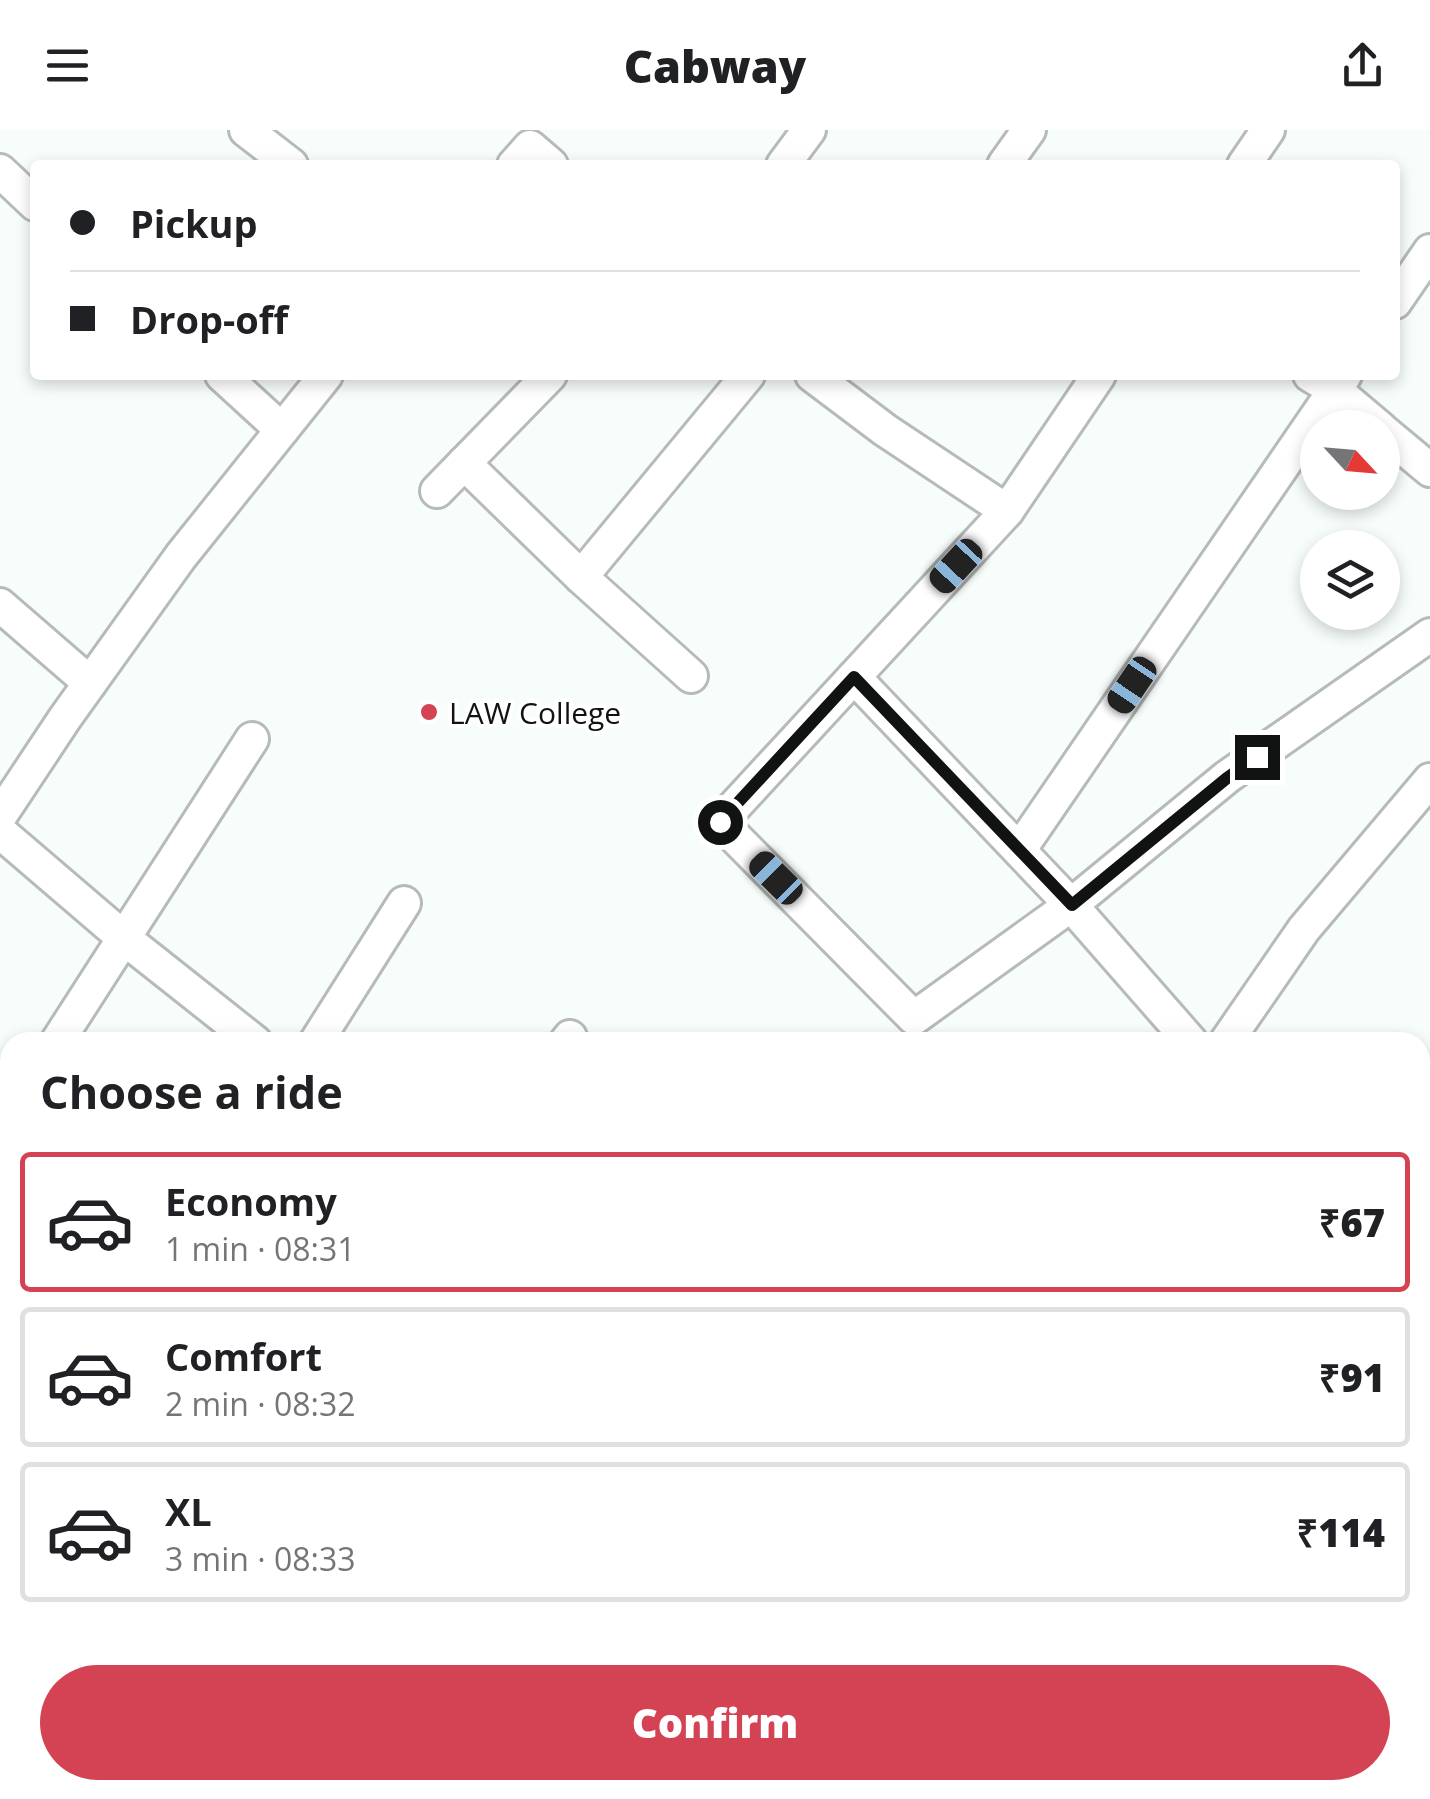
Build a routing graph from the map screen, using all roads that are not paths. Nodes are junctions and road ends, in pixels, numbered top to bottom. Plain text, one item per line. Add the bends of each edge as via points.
1 (246, 130) edge
2 (809, 130) edge
3 (1268, 130) edge
4 (285, 160) edge
5 (786, 160) edge
6 (1247, 160) edge
7 (0, 172) edge
8 (30, 199) edge
9 (1430, 251) edge
10 (1400, 295) edge
11 (227, 380) edge
12 (322, 380) edge
13 (545, 380) edge
14 (744, 380) edge
15 (1096, 380) edge
16 (1330, 380) edge
17 (850, 386) edge
18 (1361, 410) edge
19 (282, 430) junction
20 (1400, 445) edge
21 (464, 463) junction
22 (1430, 470) edge
23 (438, 491) dead end
24 (1007, 511) junction
25 (581, 576) junction
26 (0, 605) edge
27 (1422, 655) edge
28 (691, 676) dead end
29 (854, 677) junction
30 (90, 683) junction
31 (252, 738) dead end
32 (1430, 780) edge
33 (0, 816) edge
34 (0, 832) edge
35 (1020, 849) junction
36 (404, 903) dead end
37 (1072, 905) junction
38 (125, 939) junction
39 (910, 1030) edge
40 (64, 1032) edge
41 (242, 1032) edge
42 (322, 1032) edge
43 (1182, 1032) edge
44 (1233, 1032) edge

1 - 4 street
2 - 5 street
3 - 6 street
7 - 8 street
9 - 10 street
11 - 19 street
12 - 19 street
13 - 21 street
14 - 25 street
15 - 24 street
16 - 18 street
16 - 35 street
17 - 24 street via 885,430
19 - 30 street
20 - 22 street
21 - 23 street
21 - 25 street
24 - 29 street
25 - 28 street
26 - 30 street
27 - 37 street via 1227,778
29 - 35 street
29 - 39 street via 720,822
30 - 33 street
31 - 38 street
32 - 44 street via 1304,929
34 - 38 street
35 - 37 street
36 - 42 street
37 - 39 street
37 - 43 street
38 - 40 street
38 - 41 street

